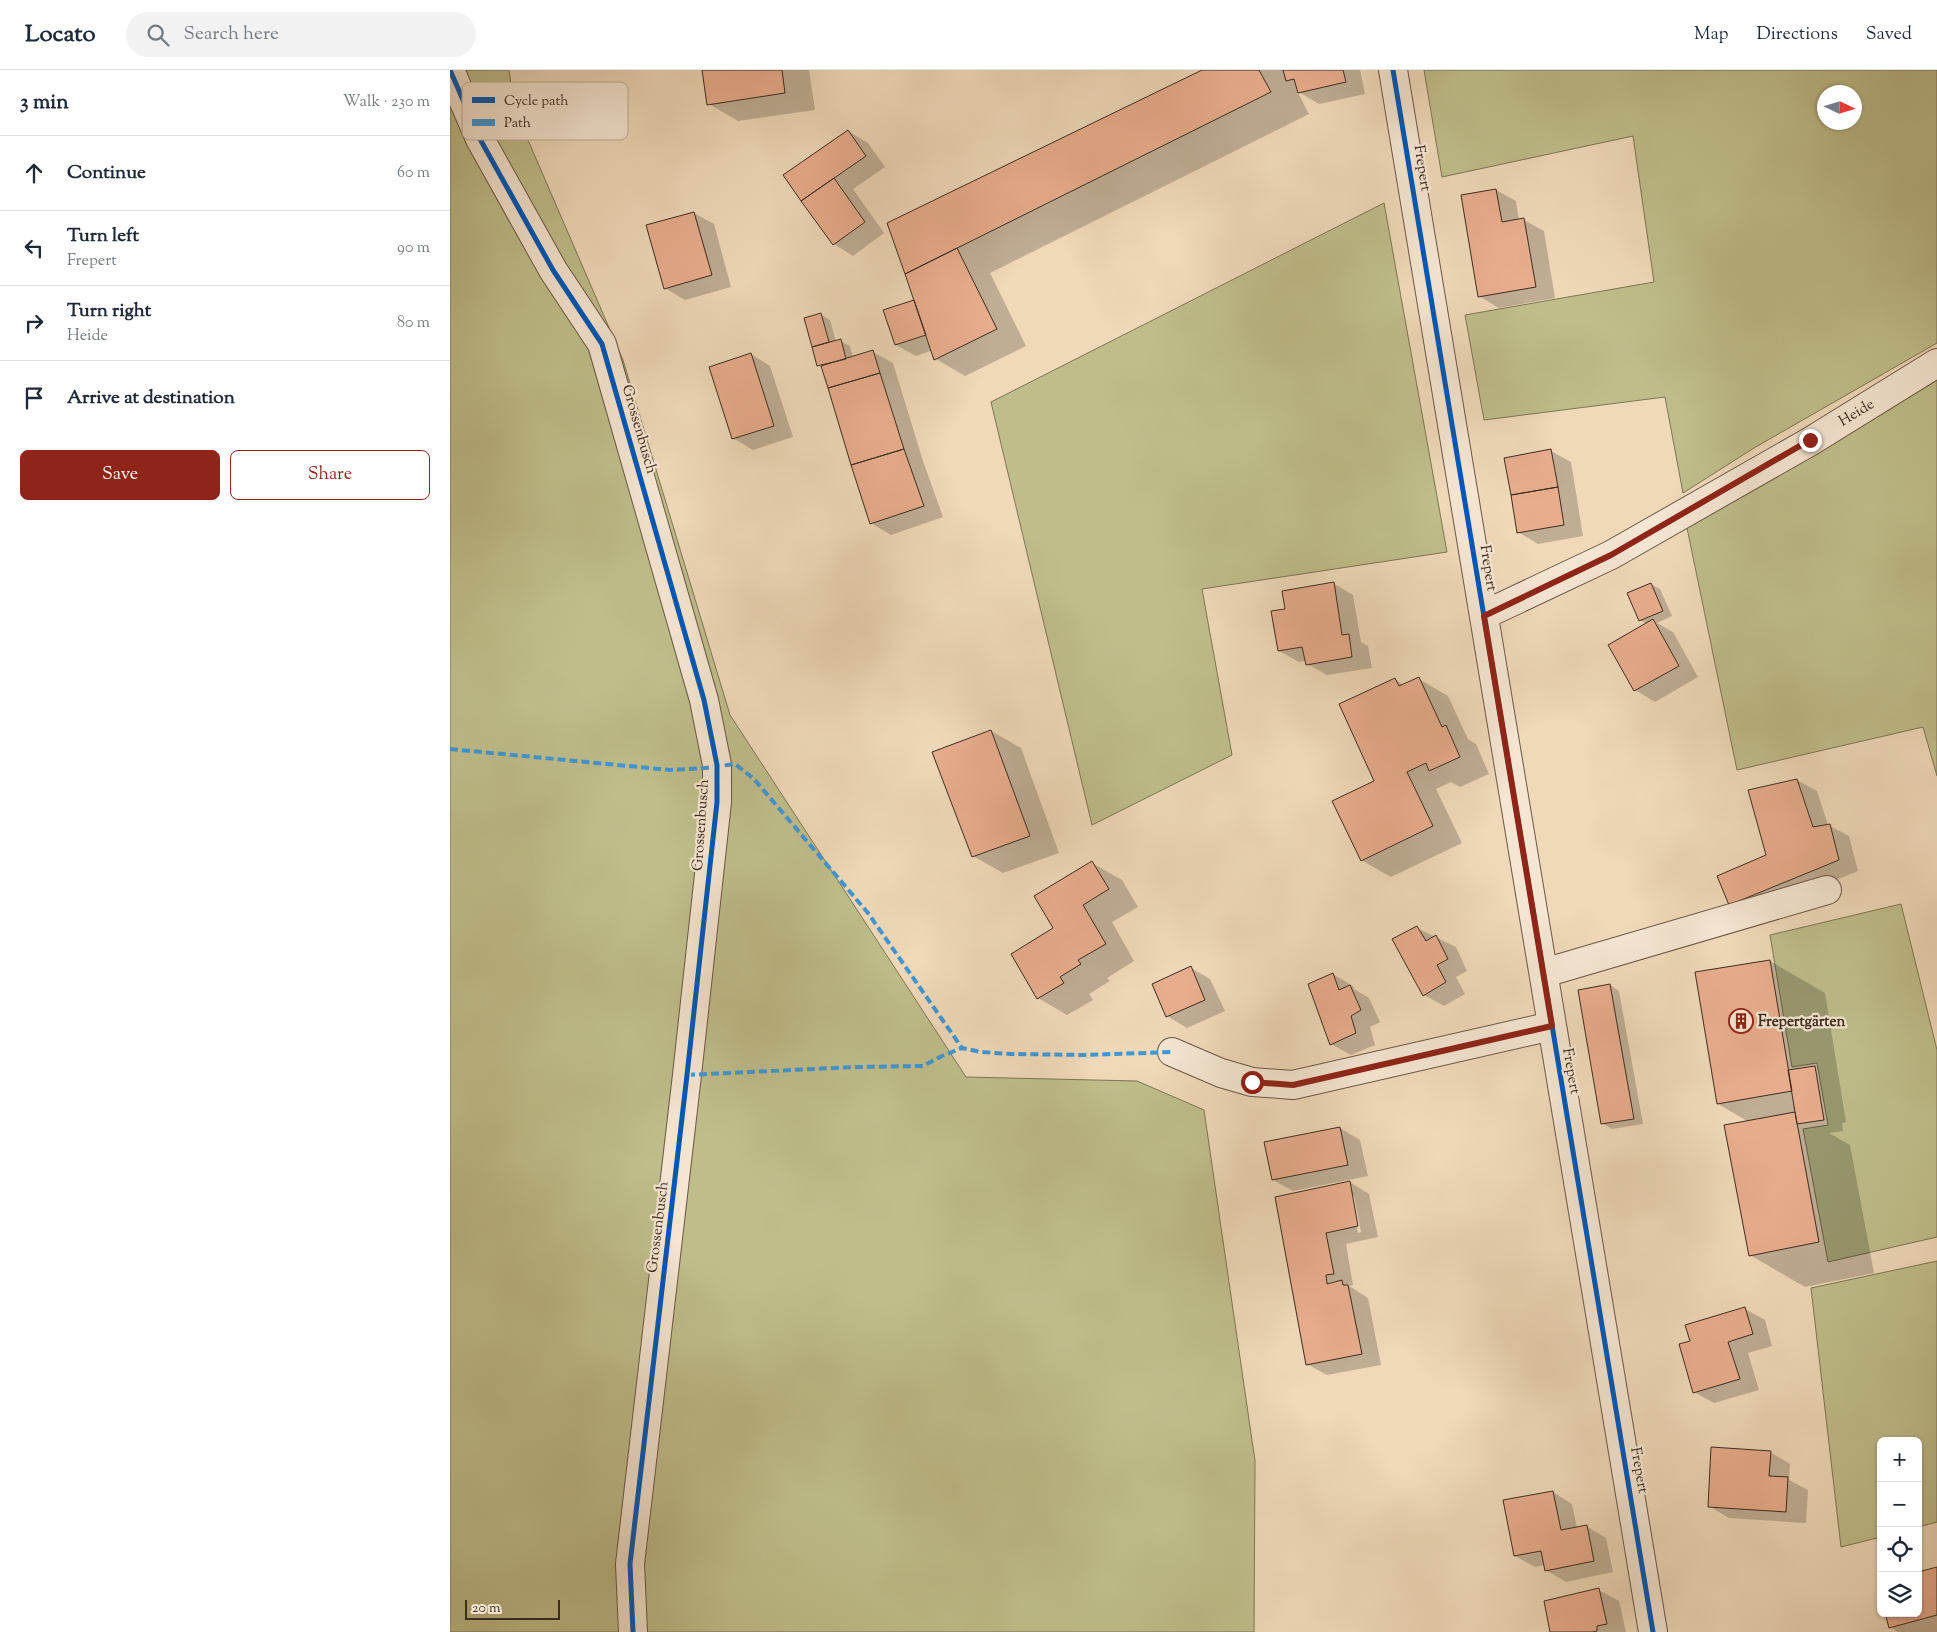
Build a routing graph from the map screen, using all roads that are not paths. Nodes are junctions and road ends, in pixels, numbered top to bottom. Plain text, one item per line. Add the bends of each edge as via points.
1 (450, 70) edge
2 (1393, 70) edge
3 (462, 98) edge
4 (481, 140) edge
5 (1937, 363) edge
6 (1484, 616) junction
7 (1827, 890) dead end
8 (1544, 973) junction
9 (1552, 1026) junction
10 (1172, 1052) dead end
11 (633, 1632) edge
12 (1653, 1632) edge

1 - 3 street, Grossenbusch
2 - 6 street, Frepert
4 - 11 street, Grossenbusch via 553,270 602,344 704,700 717,765 717,802 688,1075 630,1564
5 - 6 street, Heide via 1611,555
6 - 8 street, Frepert
7 - 8 street
8 - 9 street, Frepert
9 - 10 street via 1293,1085 1252,1082
9 - 12 street, Frepert

